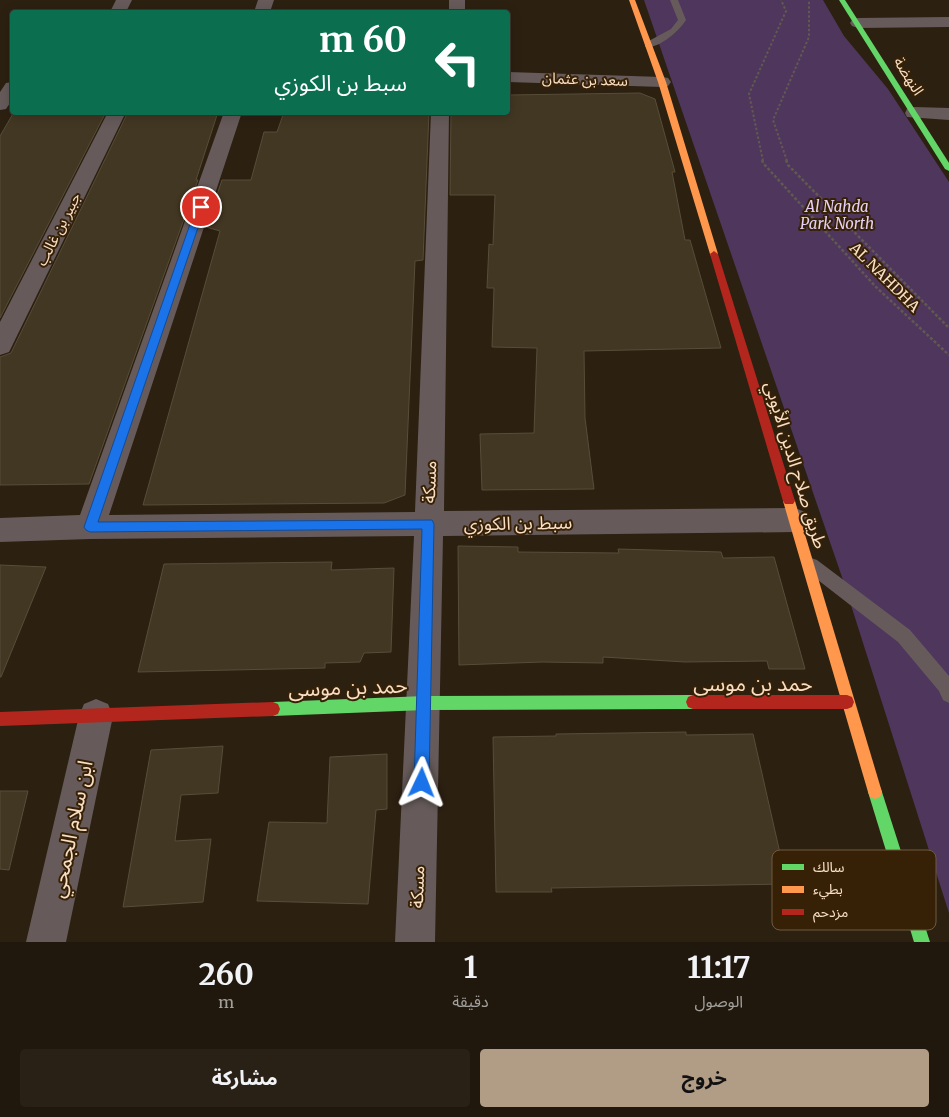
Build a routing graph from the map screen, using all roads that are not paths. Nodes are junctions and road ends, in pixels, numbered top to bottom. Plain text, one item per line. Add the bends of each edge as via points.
1 (632, 0) edge
2 (674, 0) edge
3 (842, 0) edge
4 (949, 22) edge
5 (858, 23) junction
6 (648, 45) junction
7 (510, 76) edge
8 (662, 82) junction
9 (10, 90) edge
10 (0, 106) edge
11 (914, 113) junction
12 (949, 114) edge
13 (115, 115) edge
14 (232, 115) edge
15 (440, 115) edge
16 (949, 169) edge
17 (1, 343) edge
18 (795, 520) junction
19 (428, 524) junction
20 (90, 527) junction
21 (0, 530) edge
22 (807, 562) junction
23 (949, 694) edge
24 (847, 702) junction
25 (425, 703) junction
26 (96, 716) junction
27 (0, 719) edge
28 (893, 850) edge
29 (918, 930) edge
30 (46, 942) edge
31 (415, 942) edge
32 (922, 942) edge

1 - 6 main road, طريق صلاح الدين الأيوبي
2 - 6 lane via 682,20 674,30
3 - 5 main road, النهضة
4 - 5 street
5 - 11 main road, النهضة
6 - 8 main road, طريق صلاح الدين الأيوبي
7 - 8 street, سعد بن عثمان
8 - 18 main road, طريق صلاح الدين الأيوبي
9 - 10 street
11 - 12 street
11 - 16 main road, النهضة
13 - 17 street, جبير بن غالب
14 - 20 street
15 - 19 street, مسكة
18 - 19 street, سبط بن الكوزي
18 - 22 main road, طريق صلاح الدين الأيوبي
19 - 20 street, سبط بن الكوزي
19 - 25 street, مسكة
20 - 21 street, سبط بن الكوزي
22 - 23 lane via 904,636 947,687
22 - 24 main road, طريق صلاح الدين الأيوبي
24 - 25 main road, حمد بن موسى
24 - 28 main road, طريق صلاح الدين الأيوبي
25 - 26 main road, حمد بن موسى
25 - 31 street, مسكة
26 - 27 main road, حمد بن موسى
26 - 30 street, ابن سلام الجمحي
29 - 32 main road, طريق صلاح الدين الأيوبي

